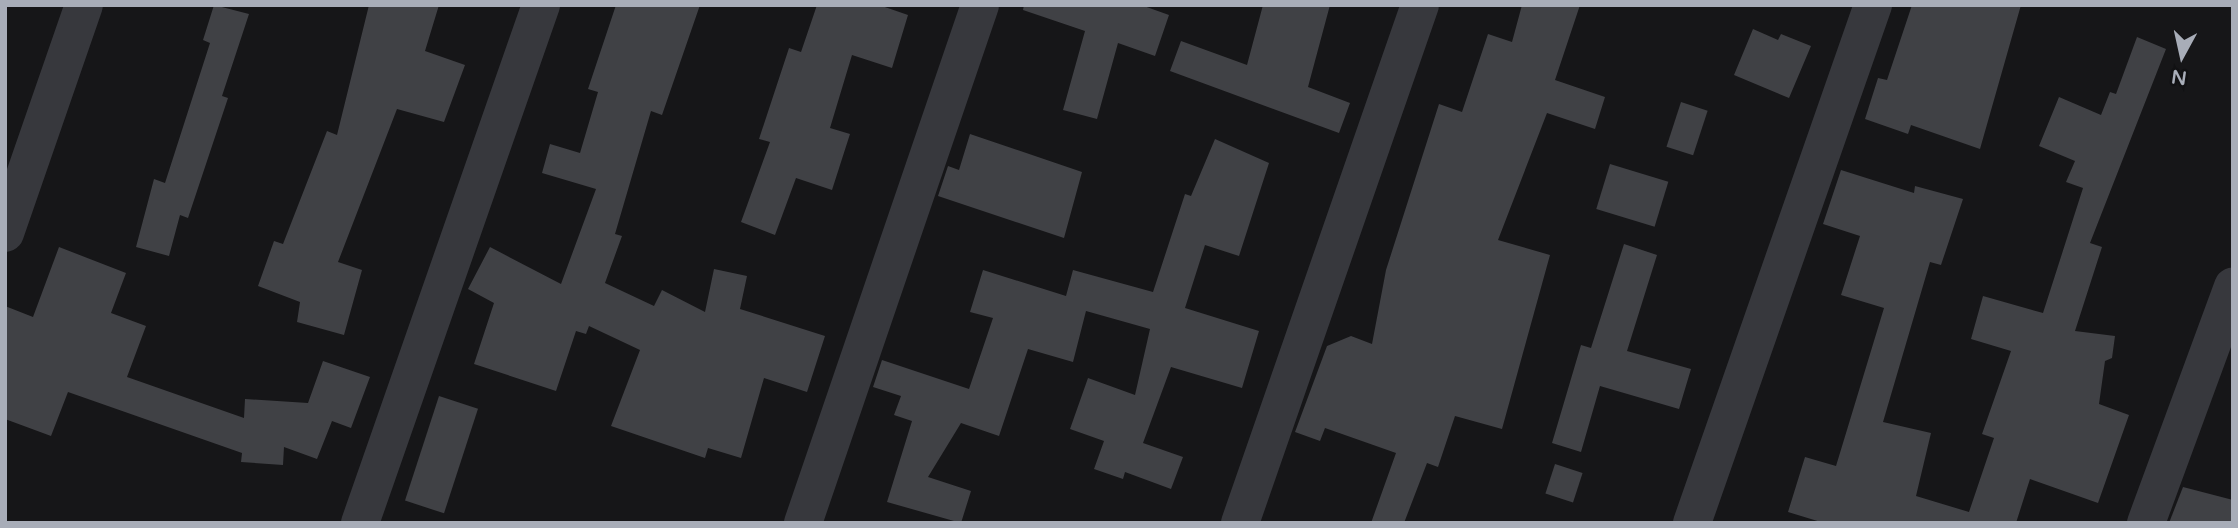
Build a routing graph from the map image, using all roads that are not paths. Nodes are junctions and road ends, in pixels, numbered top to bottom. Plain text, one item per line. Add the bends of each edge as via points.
1 (83, 5) edge
2 (541, 5) edge
3 (980, 5) edge
4 (1420, 5) edge
5 (1873, 5) edge
6 (5, 233) edge
7 (2233, 286) edge
8 (360, 523) edge
9 (803, 523) edge
10 (1240, 523) edge
11 (1692, 523) edge
12 (2146, 523) edge

1 - 6 street
2 - 8 street
3 - 9 street
4 - 10 street
5 - 11 street
7 - 12 street

